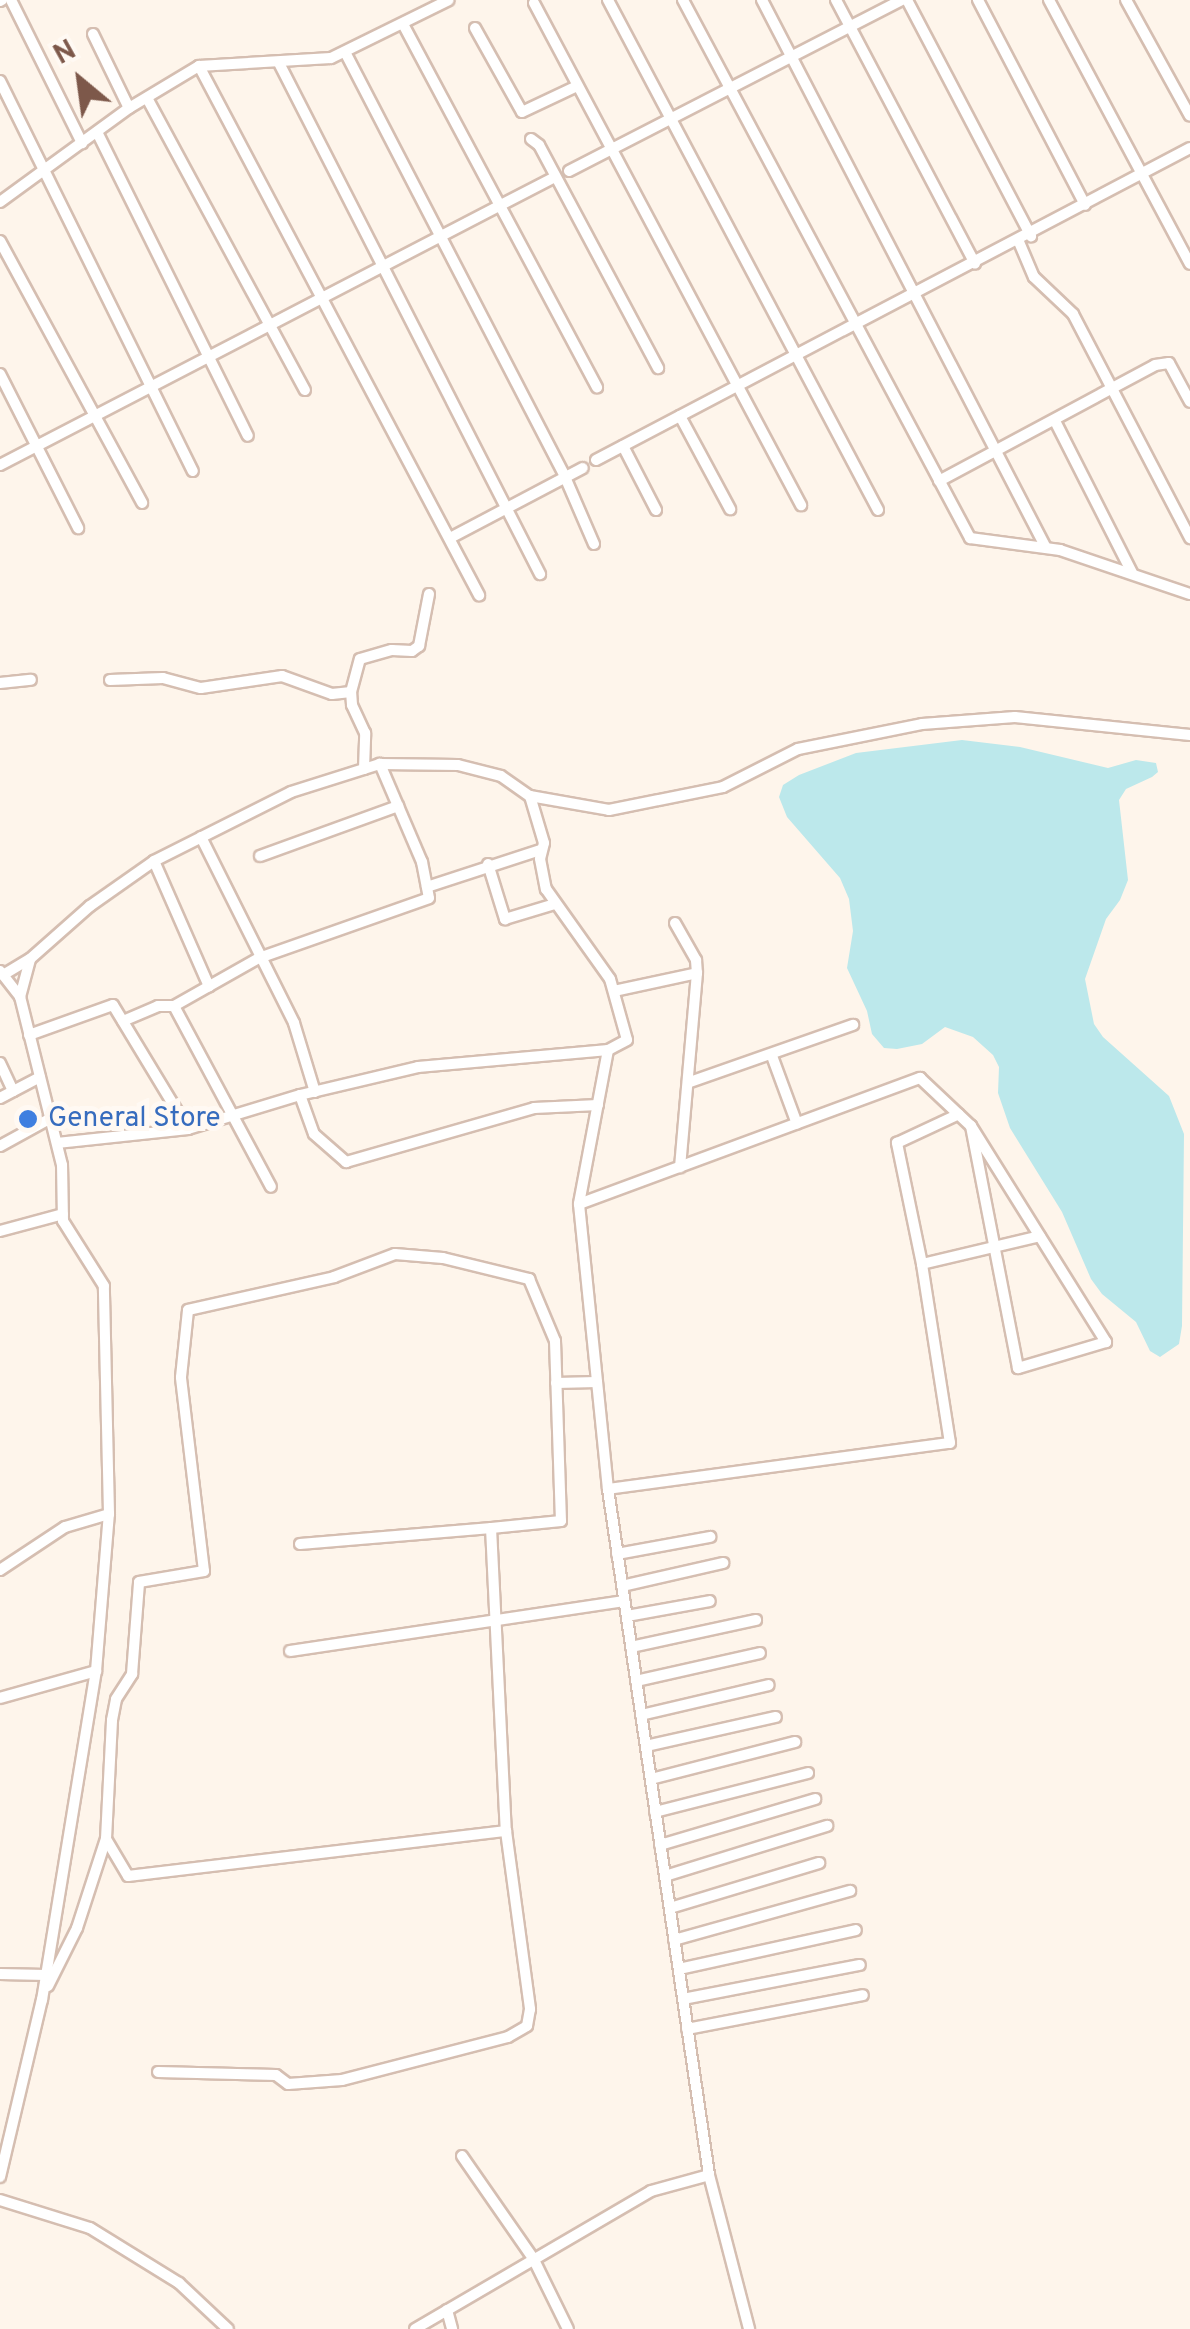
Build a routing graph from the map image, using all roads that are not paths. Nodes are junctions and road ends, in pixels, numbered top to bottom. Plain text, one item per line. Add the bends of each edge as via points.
1 (12, 0) edge
2 (449, 0) edge
3 (608, 0) edge
4 (683, 0) edge
5 (762, 0) edge
6 (836, 0) edge
7 (904, 0) edge
8 (978, 0) edge
9 (1049, 0) edge
10 (1126, 0) edge
11 (534, 3) dead end
12 (403, 24) junction
13 (850, 27) junction
14 (475, 28) dead end
15 (93, 34) dead end
16 (345, 52) junction
17 (792, 57) junction
18 (279, 63) junction
19 (199, 66) junction
20 (0, 80) edge
21 (577, 86) junction
22 (729, 90) junction
23 (147, 98) junction
24 (129, 108) junction
25 (1190, 116) edge
26 (671, 120) junction
27 (97, 132) junction
28 (530, 140) dead end
29 (82, 143) junction
30 (1190, 148) edge
31 (612, 150) junction
32 (44, 170) junction
33 (569, 171) dead end
34 (1142, 174) junction
35 (555, 178) junction
36 (0, 202) edge
37 (503, 206) junction
38 (1085, 206) junction
39 (1031, 236) junction
40 (440, 238) junction
41 (0, 241) edge
42 (1020, 242) junction
43 (975, 264) junction
44 (1190, 264) edge
45 (383, 268) junction
46 (915, 294) junction
47 (323, 299) junction
48 (856, 325) junction
49 (270, 326) junction
50 (795, 355) junction
51 (209, 358) junction
52 (658, 368) dead end
53 (0, 374) edge
54 (736, 386) junction
55 (152, 387) junction
56 (597, 388) dead end
57 (305, 390) dead end
58 (1112, 390) junction
59 (1190, 402) edge
60 (95, 416) junction
61 (680, 416) junction
62 (1055, 420) junction
63 (248, 436) dead end
64 (37, 446) junction
65 (623, 446) junction
66 (999, 450) junction
67 (596, 460) dead end
68 (0, 465) edge
69 (583, 468) dead end
70 (193, 471) dead end
71 (565, 477) junction
72 (938, 480) junction
73 (142, 503) dead end
74 (802, 505) dead end
75 (506, 508) junction
76 (730, 509) dead end
77 (656, 510) dead end
78 (878, 510) dead end
79 (78, 528) dead end
80 (450, 538) junction
81 (1190, 538) edge
82 (594, 544) dead end
83 (1045, 546) junction
84 (1132, 573) junction
85 (540, 574) dead end
86 (429, 594) dead end
87 (1190, 594) edge
88 (480, 595) dead end
89 (31, 680) dead end
90 (110, 680) dead end
91 (0, 683) edge
92 (351, 692) junction
93 (1190, 735) edge
94 (380, 764) junction
95 (364, 769) junction
96 (530, 796) junction
97 (398, 806) junction
98 (201, 837) junction
99 (540, 850) junction
100 (260, 856) dead end
101 (154, 862) junction
102 (488, 864) junction
103 (427, 887) junction
104 (555, 904) junction
105 (675, 923) dead end
106 (260, 958) junction
107 (30, 959) junction
108 (2, 973) edge
109 (697, 973) junction
110 (210, 986) junction
111 (614, 991) junction
112 (20, 997) junction
113 (174, 1006) junction
114 (123, 1021) junction
115 (853, 1025) dead end
116 (29, 1036) junction
117 (608, 1050) junction
118 (772, 1056) junction
119 (0, 1063) edge
120 (40, 1077) junction
121 (690, 1082) junction
122 (13, 1091) junction
123 (315, 1092) junction
124 (300, 1095) junction
125 (0, 1098) edge
126 (598, 1104) junction
127 (959, 1114) junction
128 (52, 1118) junction
129 (234, 1118) junction
130 (797, 1124) junction
131 (971, 1126) junction
132 (188, 1128) junction
133 (58, 1142) junction
134 (0, 1146) edge
135 (680, 1167) junction
136 (270, 1187) dead end
137 (578, 1204) junction
138 (63, 1214) junction
139 (0, 1232) edge
140 (1040, 1236) junction
141 (994, 1247) junction
142 (922, 1264) junction
143 (597, 1382) junction
144 (556, 1383) junction
145 (608, 1490) junction
146 (109, 1514) junction
147 (492, 1528) junction
148 (710, 1537) dead end
149 (300, 1544) dead end
150 (617, 1554) junction
151 (723, 1563) dead end
152 (0, 1570) edge
153 (622, 1586) junction
154 (624, 1601) junction
155 (710, 1601) dead end
156 (626, 1616) junction
157 (495, 1618) junction
158 (756, 1620) dead end
159 (631, 1647) junction
160 (290, 1651) dead end
161 (760, 1653) dead end
162 (96, 1671) junction
163 (636, 1681) junction
164 (769, 1685) dead end
165 (0, 1698) edge
166 (641, 1715) junction
167 (776, 1717) dead end
168 (795, 1742) dead end
169 (646, 1746) junction
170 (808, 1772) dead end
171 (650, 1779) junction
172 (814, 1799) dead end
173 (656, 1812) junction
174 (826, 1826) dead end
175 (506, 1831) junction
176 (106, 1839) junction
177 (660, 1845) junction
178 (818, 1863) dead end
179 (665, 1876) junction
180 (850, 1891) dead end
181 (670, 1908) junction
182 (856, 1930) dead end
183 (674, 1940) junction
184 (860, 1965) dead end
185 (679, 1970) junction
186 (0, 1974) edge
187 (46, 1975) junction
188 (864, 1996) dead end
189 (683, 1999) junction
190 (42, 2000) junction
191 (688, 2029) junction
192 (158, 2072) dead end
193 (2, 2156) edge
194 (462, 2156) dead end
195 (709, 2175) junction
196 (0, 2177) edge
197 (0, 2200) edge
198 (533, 2258) junction
199 (447, 2310) junction
200 (228, 2329) edge
201 (415, 2329) edge
202 (452, 2329) edge
203 (568, 2329) edge
204 (749, 2329) edge

1 - 29 street
2 - 12 street
3 - 26 street
4 - 22 street
5 - 17 street
6 - 13 street
7 - 13 street
7 - 39 street
8 - 38 street
9 - 34 street
10 - 25 street
11 - 21 street
12 - 16 street
12 - 37 street
13 - 17 street
13 - 43 street
14 - 21 street via 522,112
15 - 24 street
16 - 18 street
16 - 40 street
17 - 22 street
17 - 46 street
18 - 19 street
18 - 45 street
19 - 23 street
19 - 47 street
20 - 32 street
21 - 31 street
22 - 26 street
22 - 48 street
23 - 24 street
23 - 49 street
24 - 27 street
26 - 31 street
26 - 50 street
27 - 29 street
27 - 51 street
28 - 35 street
29 - 32 street
30 - 34 street
31 - 33 street
31 - 54 street
32 - 36 street
32 - 55 street
34 - 38 street
34 - 44 street
35 - 37 street
35 - 52 street
37 - 40 street
37 - 56 street
38 - 39 street
39 - 42 street
40 - 45 street
40 - 71 street
41 - 60 street
42 - 43 street
42 - 58 street via 1034,277 1073,314
43 - 46 street
45 - 47 street
45 - 75 street
46 - 48 street
46 - 66 street
47 - 49 street
47 - 80 street
48 - 50 street
48 - 72 street
49 - 51 street
49 - 57 street
50 - 54 street
50 - 78 street
51 - 55 street
51 - 63 street
53 - 64 street
54 - 61 street
54 - 74 street
55 - 60 street
55 - 70 street
58 - 59 street via 1169,364
58 - 62 street
58 - 81 street
60 - 64 street
60 - 73 street
61 - 65 street
61 - 76 street
62 - 66 street
62 - 84 street
64 - 68 street
64 - 79 street
65 - 67 street
65 - 77 street
66 - 72 street
66 - 83 street
69 - 71 street
71 - 75 street
71 - 82 street
72 - 83 street via 970,538
75 - 80 street
75 - 85 street
80 - 88 street
83 - 84 street
84 - 87 street
86 - 92 street via 419,646 365,654
89 - 91 street
90 - 92 street via 163,678 200,688 282,676 338,695
92 - 95 street via 365,733
93 - 96 street via 1016,717 922,724 798,750 722,787 609,810
94 - 95 street
94 - 96 street via 458,765 501,776
94 - 97 street
95 - 98 street via 291,792
96 - 99 street via 544,844
97 - 100 street
97 - 103 street
98 - 101 street
98 - 106 street
99 - 102 street
99 - 104 street
101 - 107 street
101 - 110 street
102 - 103 street
102 - 104 street via 505,919
103 - 106 street via 429,898
104 - 111 street
105 - 109 street
106 - 110 street
106 - 123 street via 294,1023
107 - 108 street
107 - 112 street
108 - 112 street
109 - 111 street
109 - 121 street
110 - 113 street
111 - 117 street via 627,1040
112 - 116 street
113 - 114 street
113 - 129 street
114 - 116 street via 114,1006
114 - 132 street
115 - 118 street
116 - 120 street
117 - 123 street via 418,1067
117 - 126 street
118 - 121 street
118 - 130 street
119 - 122 street
120 - 122 street
120 - 128 street
121 - 135 street
122 - 125 street
123 - 124 street
124 - 126 street via 314,1134 346,1162 534,1108
124 - 129 street
126 - 137 street
127 - 130 street via 920,1078
127 - 131 street
127 - 142 street via 898,1143
128 - 133 street
128 - 134 street
129 - 132 street
129 - 136 street
130 - 135 street
131 - 140 street
131 - 141 street
132 - 133 street
133 - 138 street
135 - 137 street
137 - 143 street
138 - 139 street
138 - 146 street via 104,1286
140 - 141 street
140 - 141 street via 1106,1342 1018,1368
141 - 142 street
142 - 145 street via 950,1442
143 - 144 street
143 - 145 street
144 - 147 street via 562,1522
144 - 176 street via 555,1341 529,1279 443,1258 395,1254 297,1287 188,1310 180,1377 204,1570 139,1582 132,1674 116,1698 112,1720
145 - 150 street
146 - 152 street via 64,1527
146 - 162 street
147 - 149 street
147 - 157 street
148 - 150 street
150 - 153 street
151 - 153 street
153 - 154 street
154 - 156 street
154 - 157 street
155 - 156 street
156 - 159 street
157 - 160 street
157 - 175 street
158 - 159 street
159 - 163 street
161 - 163 street
162 - 165 street
162 - 187 street
163 - 166 street
164 - 166 street
166 - 169 street
167 - 169 street
168 - 171 street
169 - 171 street
170 - 173 street
171 - 173 street
172 - 177 street
173 - 177 street
174 - 179 street
175 - 176 street via 128,1876
175 - 192 street via 527,2026 508,2037 342,2080 288,2084 262,2074
176 - 190 street
177 - 179 street
178 - 181 street
179 - 181 street
180 - 183 street
181 - 183 street
182 - 185 street
183 - 185 street
184 - 189 street
185 - 189 street
186 - 187 street
187 - 190 street
188 - 191 street
189 - 191 street
190 - 193 street
191 - 195 street
193 - 196 street
194 - 198 street
195 - 198 street via 651,2191
195 - 204 street
197 - 200 street via 90,2228 179,2283
198 - 199 street
198 - 203 street
199 - 201 street
199 - 202 street

